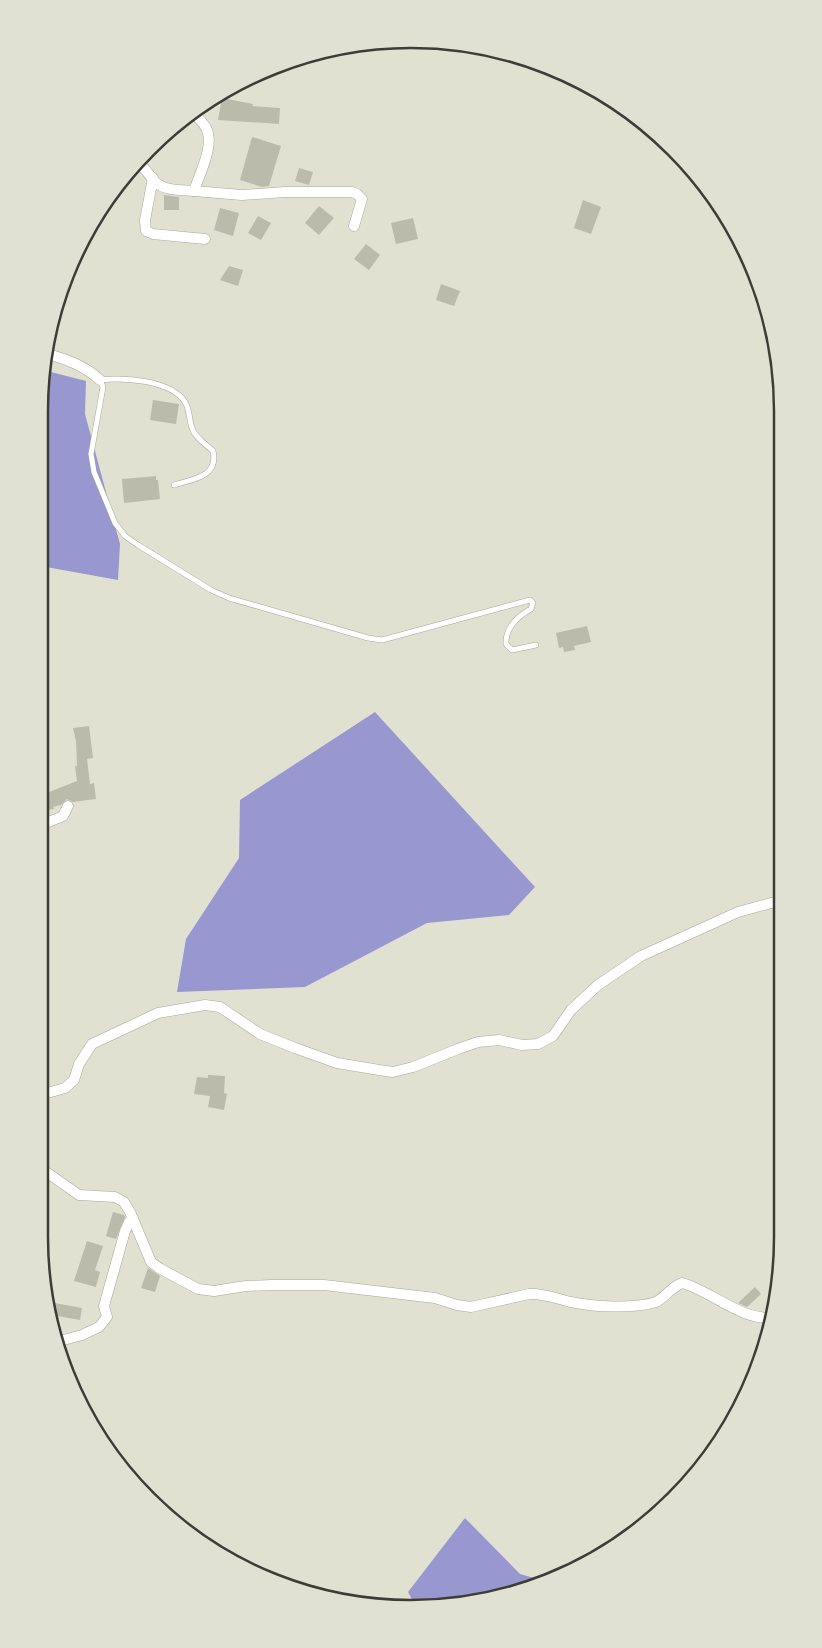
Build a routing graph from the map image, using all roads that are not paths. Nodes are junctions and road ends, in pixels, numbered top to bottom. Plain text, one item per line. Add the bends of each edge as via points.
1 (197, 118) edge
2 (143, 166) edge
3 (153, 178) junction
4 (194, 191) junction
5 (354, 226) dead end
6 (205, 239) dead end
7 (52, 356) edge
8 (100, 380) junction
9 (174, 485) dead end
10 (536, 645) dead end
11 (68, 806) dead end
12 (48, 822) edge
13 (774, 902) edge
14 (48, 1092) edge
15 (48, 1173) edge
16 (133, 1219) junction
17 (766, 1317) edge
18 (63, 1340) edge

1 - 4 street via 207,130 209,142
2 - 3 street
3 - 4 street via 164,187
3 - 6 street via 146,231
4 - 5 street via 242,195 352,192 362,199
7 - 8 street via 91,371
8 - 9 lane via 121,378 150,383 168,389 186,403 192,429 212,451 214,464 201,476
8 - 10 lane via 103,387 91,454 94,472 115,523 125,536 163,561 229,598 382,640 530,600 533,603 531,609 510,626 506,644 512,650
11 - 12 street via 63,816
13 - 14 street via 738,912 641,956 598,985 571,1010 553,1036 538,1044 522,1045 499,1040 478,1042 393,1072 337,1063 294,1048 260,1034 220,1007 205,1004 158,1013 92,1044 79,1064 74,1080 65,1088
15 - 16 street via 80,1195 114,1197 124,1202
16 - 17 street via 151,1262 189,1286 203,1290 272,1284 324,1285 435,1298 471,1307 538,1294 606,1307 652,1304 682,1283 749,1314
16 - 18 street via 125,1231 104,1306 107,1317 99,1327

